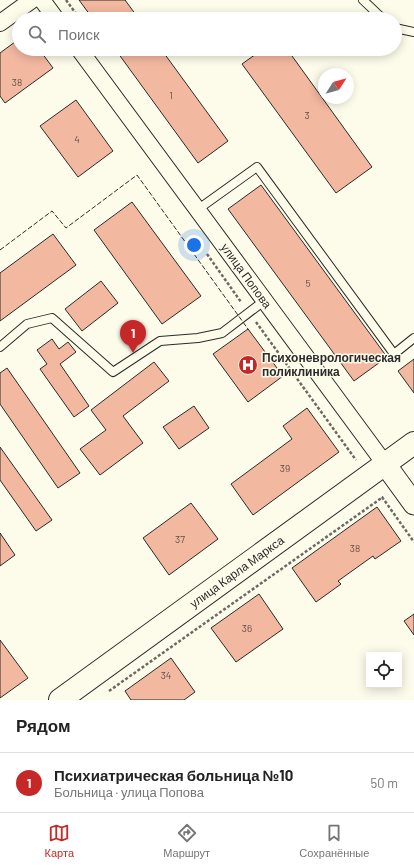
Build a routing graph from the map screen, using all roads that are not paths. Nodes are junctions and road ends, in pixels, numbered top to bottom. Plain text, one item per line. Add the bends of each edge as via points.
1 (32, 0) edge
2 (42, 0) edge
3 (363, 0) edge
4 (15, 12) edge
5 (51, 12) edge
6 (376, 12) edge
7 (12, 14) edge
8 (0, 23) edge
9 (402, 29) edge
10 (414, 32) edge
11 (84, 56) edge
12 (197, 210) junction
13 (264, 301) junction
14 (414, 338) edge
15 (0, 347) edge
16 (414, 443) edge
17 (376, 470) junction
18 (414, 504) edge
19 (60, 700) edge

1 - 4 street
2 - 5 street
3 - 6 lane
7 - 8 street
9 - 10 lane
11 - 12 street, улица Попова
12 - 13 street, улица Попова
12 - 14 lane via 257,167 394,354
13 - 15 lane via 222,333 160,341 113,372 52,318 27,324
13 - 17 street, улица Попова
16 - 17 main road, улица Карла Маркса
17 - 18 street, улица Попова
17 - 19 main road, улица Карла Маркса

